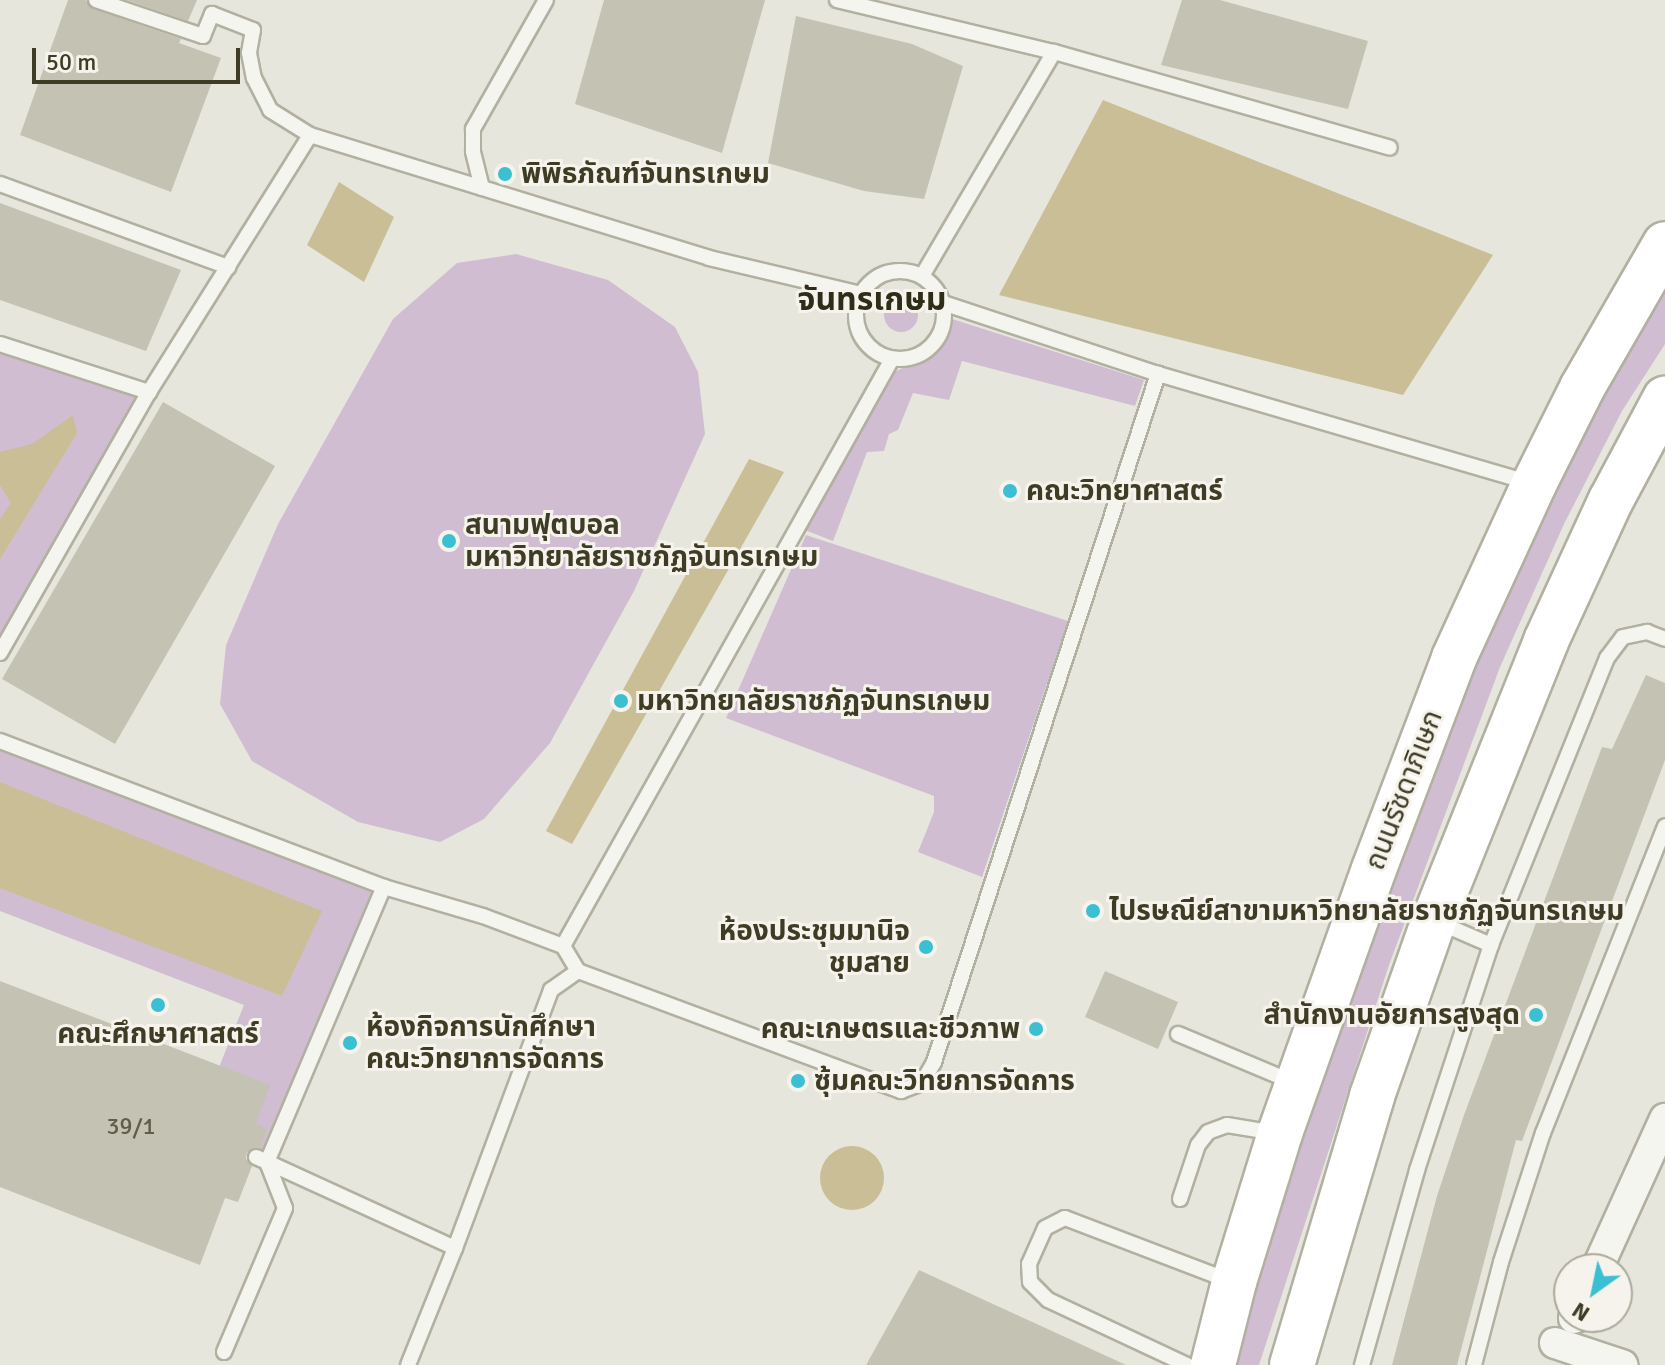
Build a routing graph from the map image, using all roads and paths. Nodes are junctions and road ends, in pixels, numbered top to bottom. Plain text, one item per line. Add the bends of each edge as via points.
1 (96, 0) edge
2 (546, 0) edge
3 (837, 0) edge
4 (1054, 52) junction
5 (310, 135) junction
6 (1390, 148) dead end
7 (0, 184) edge
8 (482, 188) junction
9 (1665, 244) edge
10 (228, 267) junction
11 (922, 276) junction
12 (861, 294) junction
13 (943, 303) junction
14 (0, 344) edge
15 (892, 359) junction
16 (1158, 374) junction
17 (149, 392) junction
18 (1665, 399) edge
19 (1534, 484) junction
20 (1665, 639) edge
21 (0, 653) edge
22 (0, 741) edge
23 (1665, 826) edge
24 (384, 887) junction
25 (1434, 920) junction
26 (1491, 945) junction
27 (563, 946) junction
28 (578, 971) junction
29 (1178, 1034) dead end
30 (1298, 1083) junction
31 (1665, 1119) edge
32 (1280, 1133) junction
33 (262, 1160) junction
34 (1180, 1199) dead end
35 (455, 1248) junction
36 (1604, 1253) edge
37 (1234, 1282) junction
38 (1555, 1343) dead end
39 (224, 1352) dead end
40 (408, 1365) edge
41 (1187, 1365) edge
42 (1213, 1365) edge
43 (1292, 1365) edge
44 (1362, 1365) edge
45 (1474, 1365) edge
46 (1622, 1365) edge

1 - 5 lane via 203,36 212,14 253,30 249,53 254,78 270,110
2 - 8 lane via 473,129
3 - 4 lane
4 - 6 lane
4 - 11 lane
5 - 8 lane
5 - 10 lane
7 - 10 lane
8 - 12 lane via 709,258
9 - 19 main road, ถนนรัชดาภิเษก
10 - 17 lane
11 - 12 lane via 894,271 869,283
11 - 13 lane
12 - 15 lane via 856,307 860,334 879,354
13 - 15 lane via 942,333 934,346 907,360
13 - 16 lane
14 - 17 lane
15 - 27 lane
16 - 19 lane
16 - 28 lane via 934,1062 922,1083 901,1091
17 - 21 lane
18 - 25 main road via 1546,641
19 - 30 main road, ถนนรัชดาภิเษก via 1454,658
20 - 26 lane via 1647,632 1623,637 1607,658
22 - 24 lane
23 - 45 lane via 1543,1133
24 - 27 lane
24 - 33 lane
25 - 26 lane
25 - 43 main road via 1372,1096
26 - 44 lane via 1417,1170
27 - 28 lane
28 - 35 lane via 551,990
29 - 30 lane
30 - 32 main road, ถนนรัชดาภิเษก
31 - 36 street
32 - 34 lane via 1227,1125 1208,1132 1198,1145
32 - 37 main road, ถนนรัชดาภิเษก
33 - 35 lane
33 - 39 lane via 285,1208
35 - 40 lane
37 - 41 lane via 1065,1218 1045,1228 1029,1264 1030,1282 1048,1300
37 - 42 main road, ถนนรัชดาภิเษก
38 - 46 street

